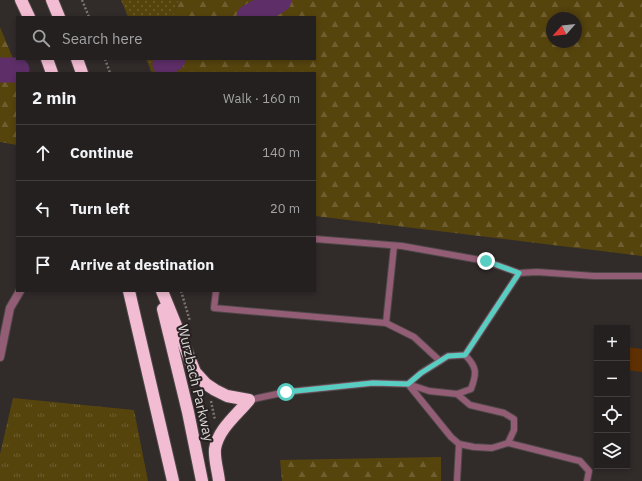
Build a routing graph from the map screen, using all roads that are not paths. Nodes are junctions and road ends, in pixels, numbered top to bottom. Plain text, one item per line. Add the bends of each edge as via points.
1 (22, 0) edge
2 (52, 0) edge
3 (29, 16) edge
4 (59, 16) edge
5 (47, 60) edge
6 (77, 60) edge
7 (52, 72) edge
8 (82, 72) edge
9 (316, 239) edge
10 (394, 246) junction
11 (519, 273) junction
12 (642, 276) edge
13 (19, 292) edge
14 (129, 292) edge
15 (159, 292) edge
16 (162, 292) edge
17 (216, 292) edge
18 (386, 323) junction
19 (2, 339) edge
20 (465, 355) junction
21 (0, 357) edge
22 (440, 361) junction
23 (408, 384) junction
24 (457, 394) junction
25 (250, 400) junction
26 (508, 443) junction
27 (459, 444) junction
28 (173, 481) edge
29 (202, 481) edge
30 (219, 481) edge
31 (457, 481) edge
32 (587, 481) edge

1 - 3 highway
2 - 4 highway
5 - 7 highway
6 - 8 highway
9 - 10 lane
10 - 11 lane via 486,261
10 - 18 lane
11 - 12 lane
11 - 20 lane
13 - 19 street via 10,308
14 - 28 highway
15 - 29 highway, Wurzbach Parkway
16 - 25 highway via 195,372 215,390 227,396
17 - 18 lane via 214,308
18 - 22 lane via 414,337
19 - 21 street
20 - 22 lane via 448,356
20 - 24 lane via 473,363 476,377 471,388
22 - 23 lane
23 - 24 lane via 429,391
23 - 25 lane via 373,383 286,392
23 - 27 lane
24 - 26 lane via 470,405 504,413 514,419 514,430
25 - 30 highway via 226,425 215,448
26 - 27 lane via 492,448
26 - 32 lane via 580,462 589,471
27 - 31 lane

